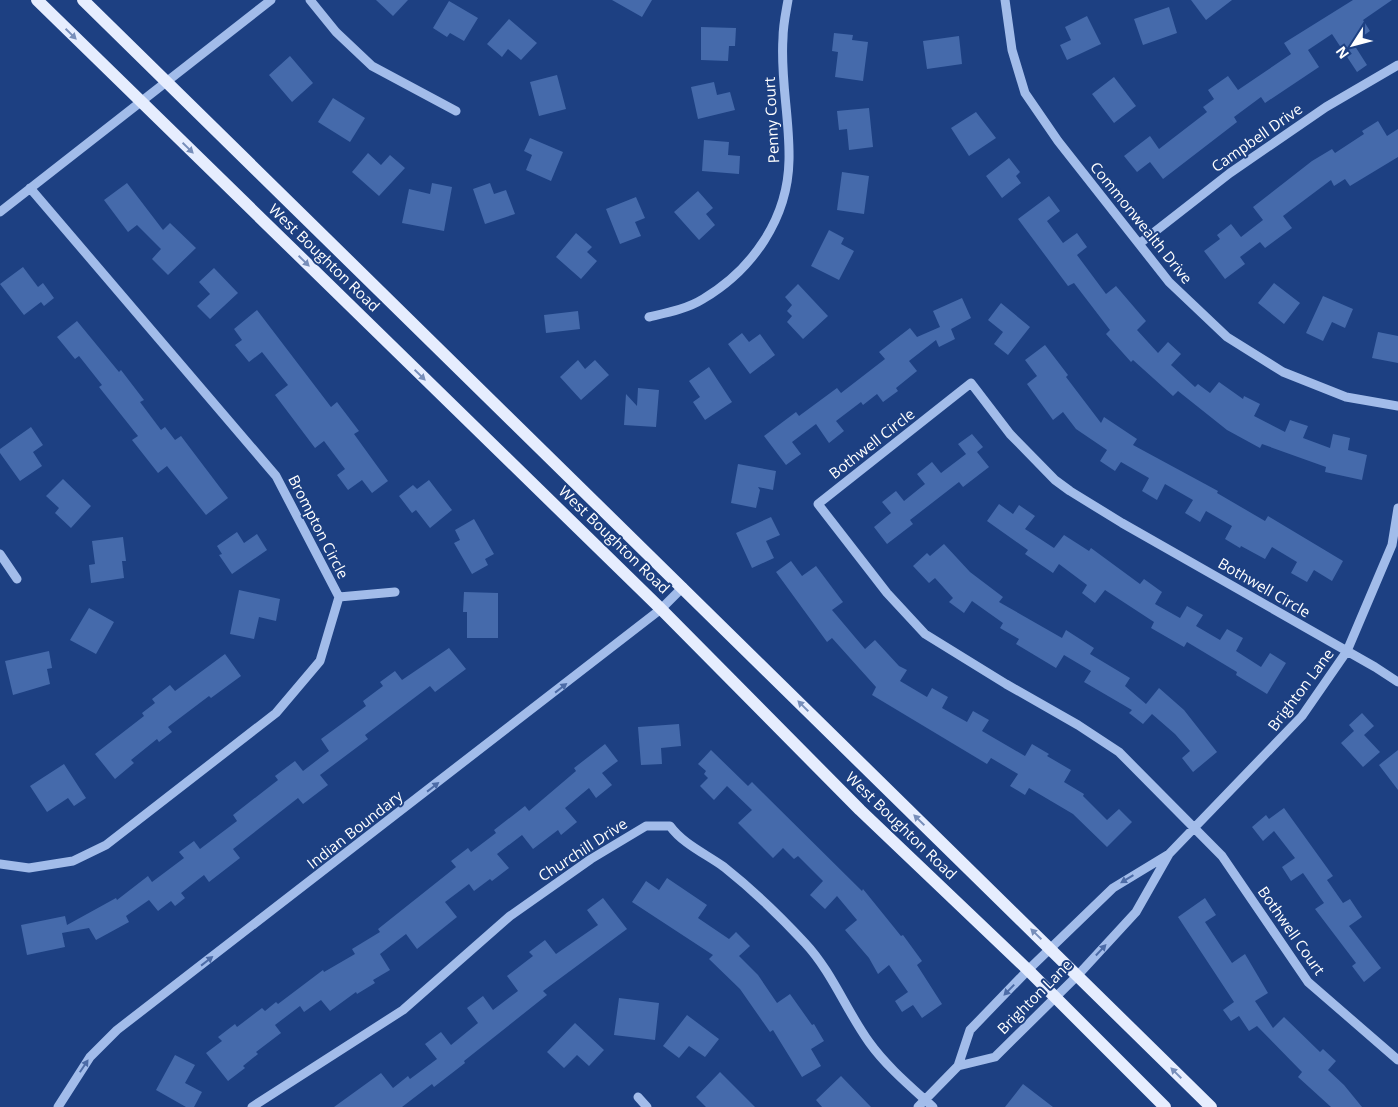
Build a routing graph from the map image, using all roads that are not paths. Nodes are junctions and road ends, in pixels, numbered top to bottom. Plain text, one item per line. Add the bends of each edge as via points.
1 (36, 0) edge
2 (84, 0) edge
3 (271, 0) edge
4 (310, 0) edge
5 (788, 0) edge
6 (1005, 0) edge
7 (1398, 65) edge
8 (166, 81) junction
9 (142, 103) junction
10 (456, 111) dead end
11 (30, 188) junction
12 (0, 212) edge
13 (1139, 244) junction
14 (648, 317) dead end
15 (1398, 406) edge
16 (1398, 508) edge
17 (0, 554) edge
18 (17, 580) dead end
19 (683, 587) junction
20 (395, 592) dead end
21 (339, 597) junction
22 (661, 610) junction
23 (1346, 651) junction
24 (1398, 682) edge
25 (1195, 827) junction
26 (1169, 854) junction
27 (0, 864) edge
28 (1051, 949) junction
29 (1028, 970) junction
30 (1078, 975) junction
31 (1055, 998) junction
32 (1398, 1060) edge
33 (958, 1066) junction
34 (638, 1097) dead end
35 (924, 1099) junction
36 (58, 1107) edge
37 (252, 1107) edge
38 (647, 1107) edge
39 (918, 1107) edge
40 (933, 1107) edge
41 (1165, 1107) edge
42 (1211, 1107) edge

1 -> 9 main road, West Boughton Road
2 - 8 main road, West Boughton Road
3 - 8 street
4 - 10 street via 336,32 372,66
5 - 14 street, Penny Court via 783,37 789,160 784,198 774,225 756,254 734,277 702,300
6 - 13 street, Commonwealth Drive via 1012,50 1025,94
7 - 13 street, Campbell Drive via 1326,107 1230,173
8 - 9 street
8 - 19 main road, West Boughton Road
9 - 11 street
9 -> 22 main road, West Boughton Road
11 - 12 street
11 - 21 street, Brompton Circle via 276,476
13 - 15 street, Commonwealth Drive via 1168,282 1227,337 1283,372 1346,397
16 - 23 street, Brighton Lane via 1392,545
17 - 18 street
19 - 22 street, Indian Boundary
28 -> 19 main road, West Boughton Road
20 - 21 street
21 - 27 street, Brompton Circle via 320,661 276,714 106,845 72,861 29,868
22 - 29 main road, West Boughton Road via 860,810
36 -> 22 street, Indian Boundary via 90,1057 117,1030
23 - 24 street
23 - 25 street, Brighton Lane via 1302,716
23 - 25 street, Bothwell Circle via 1122,523 1055,480 1010,434 971,383 818,504 887,593 925,634 1119,752
25 - 26 street, Brighton Lane
25 - 32 street, Bothwell Court via 1222,856 1308,982
26 -> 28 street, Brighton Lane via 1113,888
30 -> 26 street, Brighton Lane via 1136,912
28 - 29 street, Brighton Lane
28 - 30 main road, West Boughton Road
29 - 31 main road, West Boughton Road
29 -> 33 street, Brighton Lane via 970,1030
30 - 31 street, Brighton Lane
42 -> 30 main road, West Boughton Road
31 - 33 street, Brighton Lane via 995,1057
31 - 41 main road, West Boughton Road
33 - 35 street, Brighton Lane
34 - 38 street
35 - 37 street, Churchill Drive via 868,1041 821,963 784,922 743,882 677,836 670,826 646,826 591,859 510,916 403,1010
35 - 39 street, Brighton Lane
35 - 40 street, Churchill Drive

